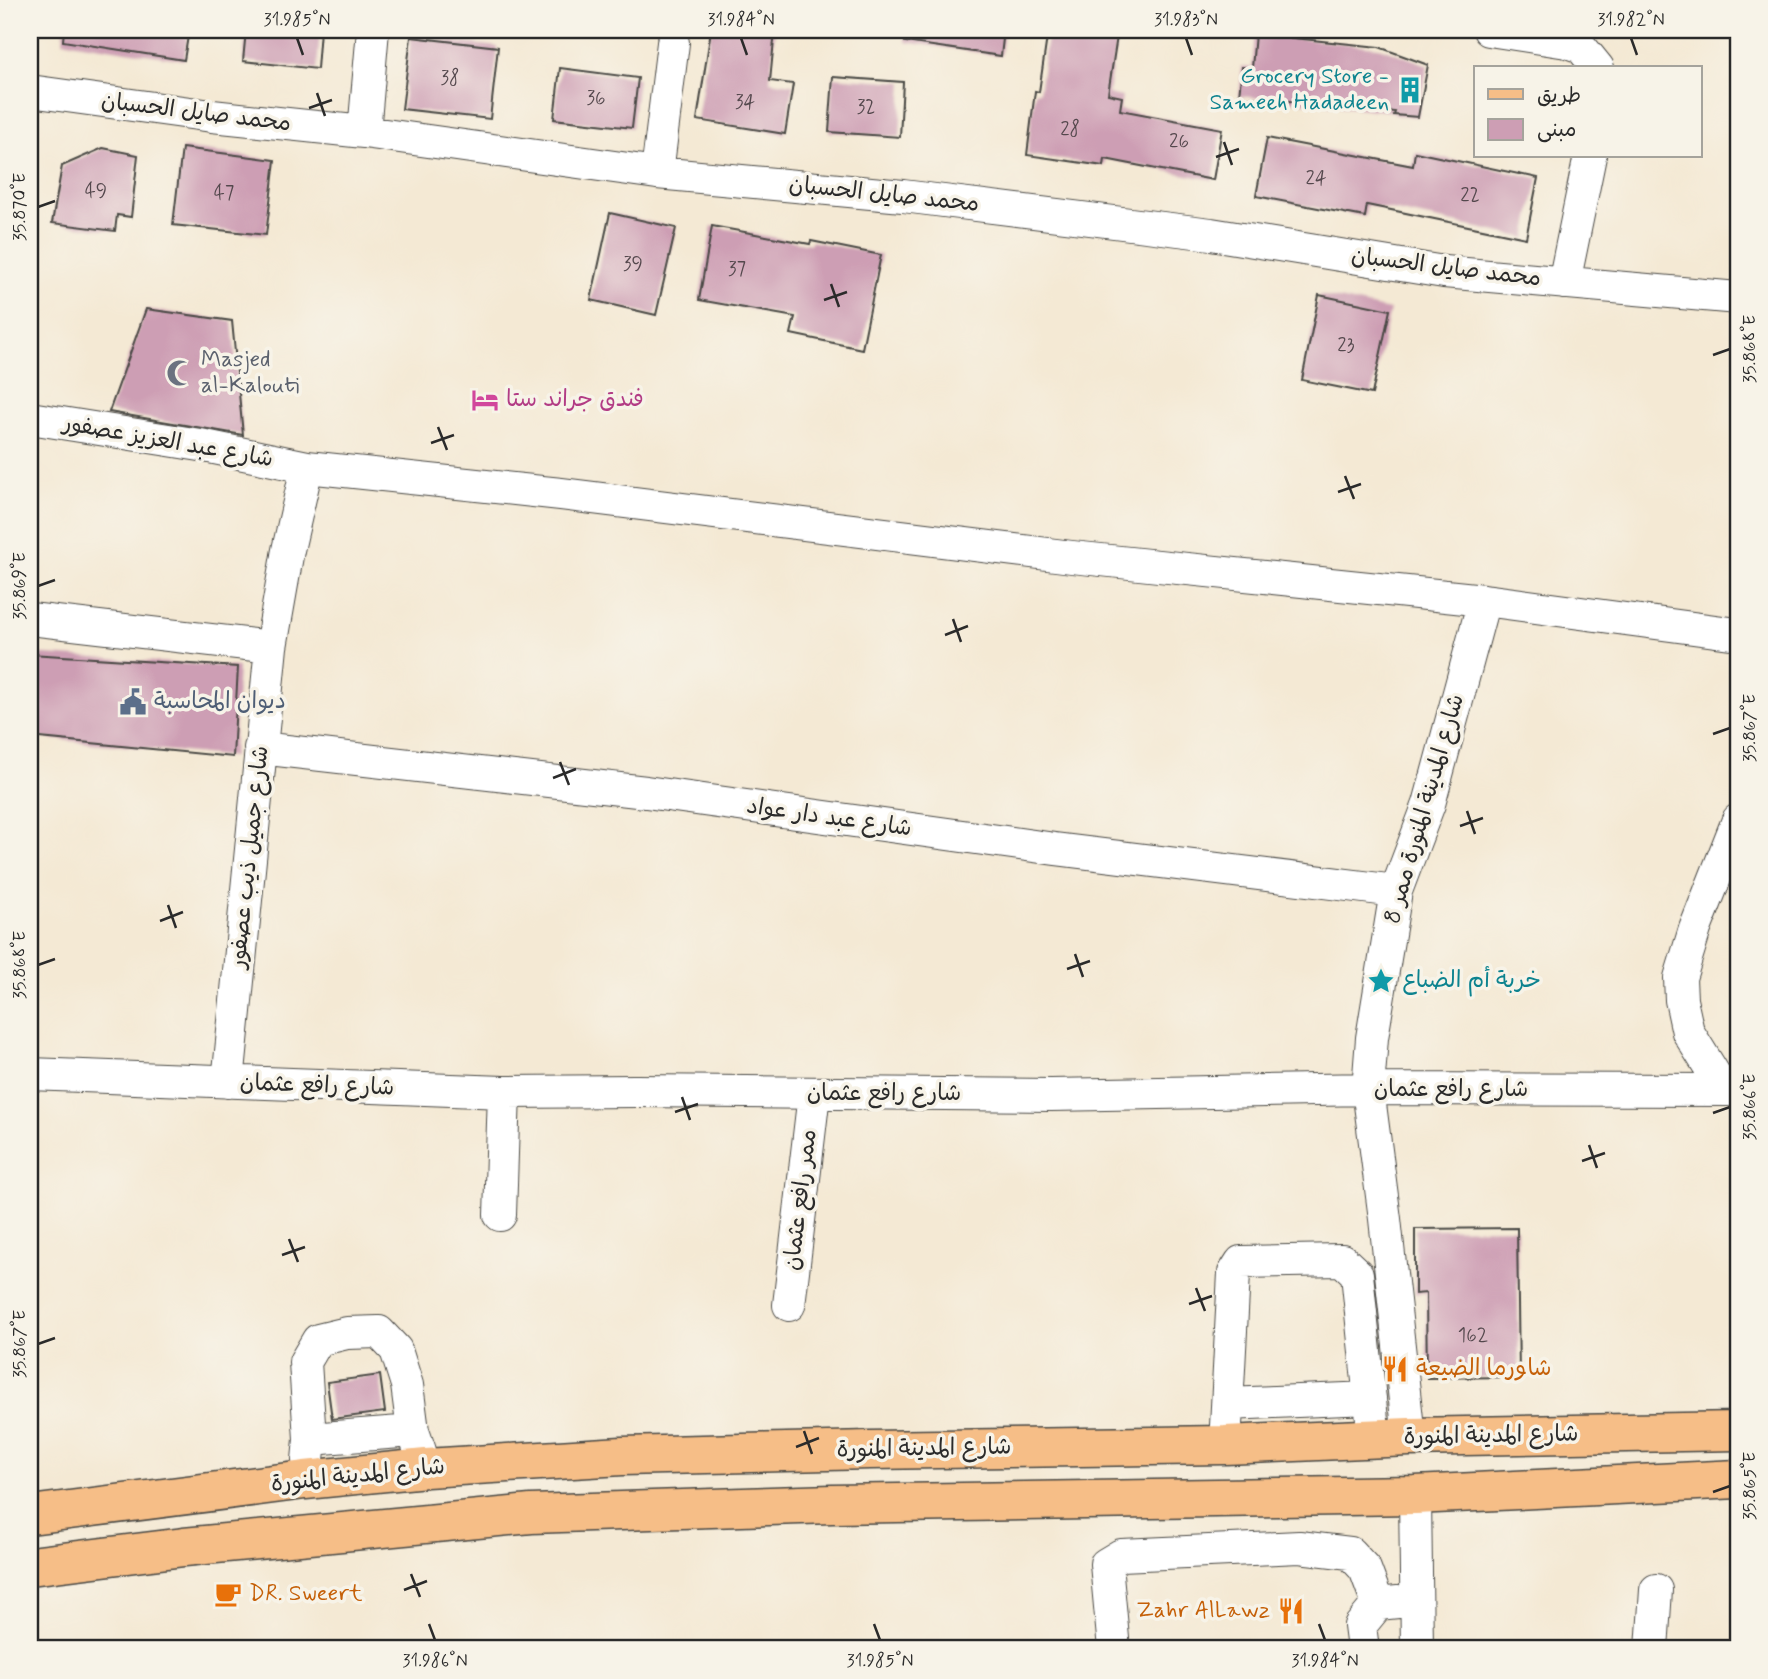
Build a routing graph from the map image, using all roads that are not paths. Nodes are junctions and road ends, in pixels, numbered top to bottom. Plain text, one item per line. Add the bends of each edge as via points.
1 (373, 30) edge
2 (1489, 30) edge
3 (673, 43) dead end
4 (1596, 66) edge
5 (30, 91) edge
6 (364, 132) junction
7 (1590, 158) edge
8 (657, 173) junction
9 (1563, 283) junction
10 (1738, 298) edge
11 (30, 418) edge
12 (307, 467) junction
13 (1484, 600) junction
14 (30, 619) edge
15 (1738, 634) edge
16 (271, 648) junction
17 (260, 748) junction
18 (1738, 820) edge
19 (1396, 891) junction
20 (30, 1074) edge
21 (228, 1082) junction
22 (1368, 1090) junction
23 (1731, 1090) edge
24 (504, 1092) junction
25 (814, 1094) junction
26 (500, 1215) dead end
27 (789, 1305) dead end
28 (1370, 1398) junction
29 (1228, 1404) junction
30 (412, 1431) junction
31 (1738, 1431) edge
32 (1392, 1438) junction
33 (310, 1439) junction
34 (1225, 1445) junction
35 (426, 1468) junction
36 (1738, 1479) edge
37 (305, 1480) junction
38 (1415, 1494) junction
39 (30, 1515) edge
40 (30, 1566) edge
41 (1656, 1590) dead end
42 (1417, 1599) junction
43 (1378, 1604) junction
44 (1114, 1649) edge
45 (1363, 1649) edge
46 (1417, 1649) edge
47 (1652, 1649) edge

1 - 6 street
2 - 4 street via 1581,47
3 - 8 street
5 - 6 street, محمد صايل الحسبان via 212,117
6 - 8 street, محمد صايل الحسبان
7 - 9 street
8 - 9 street, محمد صايل الحسبان via 916,197 1211,234 1444,272
9 - 10 street, محمد صايل الحسبان
11 - 12 street, شارع عبد العزيز عصفور
12 - 13 street, شارع عبد العزيز عصفور via 1086,559
12 - 16 street, شارع جميل ذيب عصفور
13 - 15 street, شارع عبد العزيز عصفور
13 - 19 street, شارع المدينة المنورة ممر 8 via 1429,804
14 - 16 street
16 - 17 street, شارع جميل ذيب عصفور
17 - 19 street, شارع عبد دار عواد via 646,792
17 - 21 street, شارع جميل ذيب عصفور
18 - 23 street via 1680,978 1688,1032
19 - 22 street, شارع المدينة المنورة ممر 8
20 - 21 street, شارع رافع عثمان
21 - 24 street, شارع رافع عثمان
22 - 23 street, شارع رافع عثمان
22 - 25 street, شارع رافع عثمان
22 - 32 street, شارع المدينة المنورة ممر 8 via 1385,1219
24 - 25 street, شارع رافع عثمان
24 - 26 street
25 - 27 street, ممر رافع عثمان
28 - 29 street
28 - 29 street via 1357,1274 1342,1259 1241,1262 1234,1273
28 - 32 street
29 - 34 street
30 - 33 street
30 - 33 street via 407,1385 396,1350 379,1332 347,1333 318,1339 304,1362
30 - 35 street
31 - 32 main road, شارع المدينة المنورة
32 - 34 main road, شارع المدينة المنورة
33 - 37 street
34 - 35 main road, شارع المدينة المنورة via 622,1456
35 - 37 main road, شارع المدينة المنورة
36 - 38 main road
37 - 39 main road, شارع المدينة المنورة
38 - 40 main road via 531,1514
38 - 42 street
41 - 47 street
42 - 43 street
42 - 46 street
43 - 44 street via 1365,1569 1350,1553 1299,1546 1121,1555 1106,1564
43 - 45 street via 1360,1626

